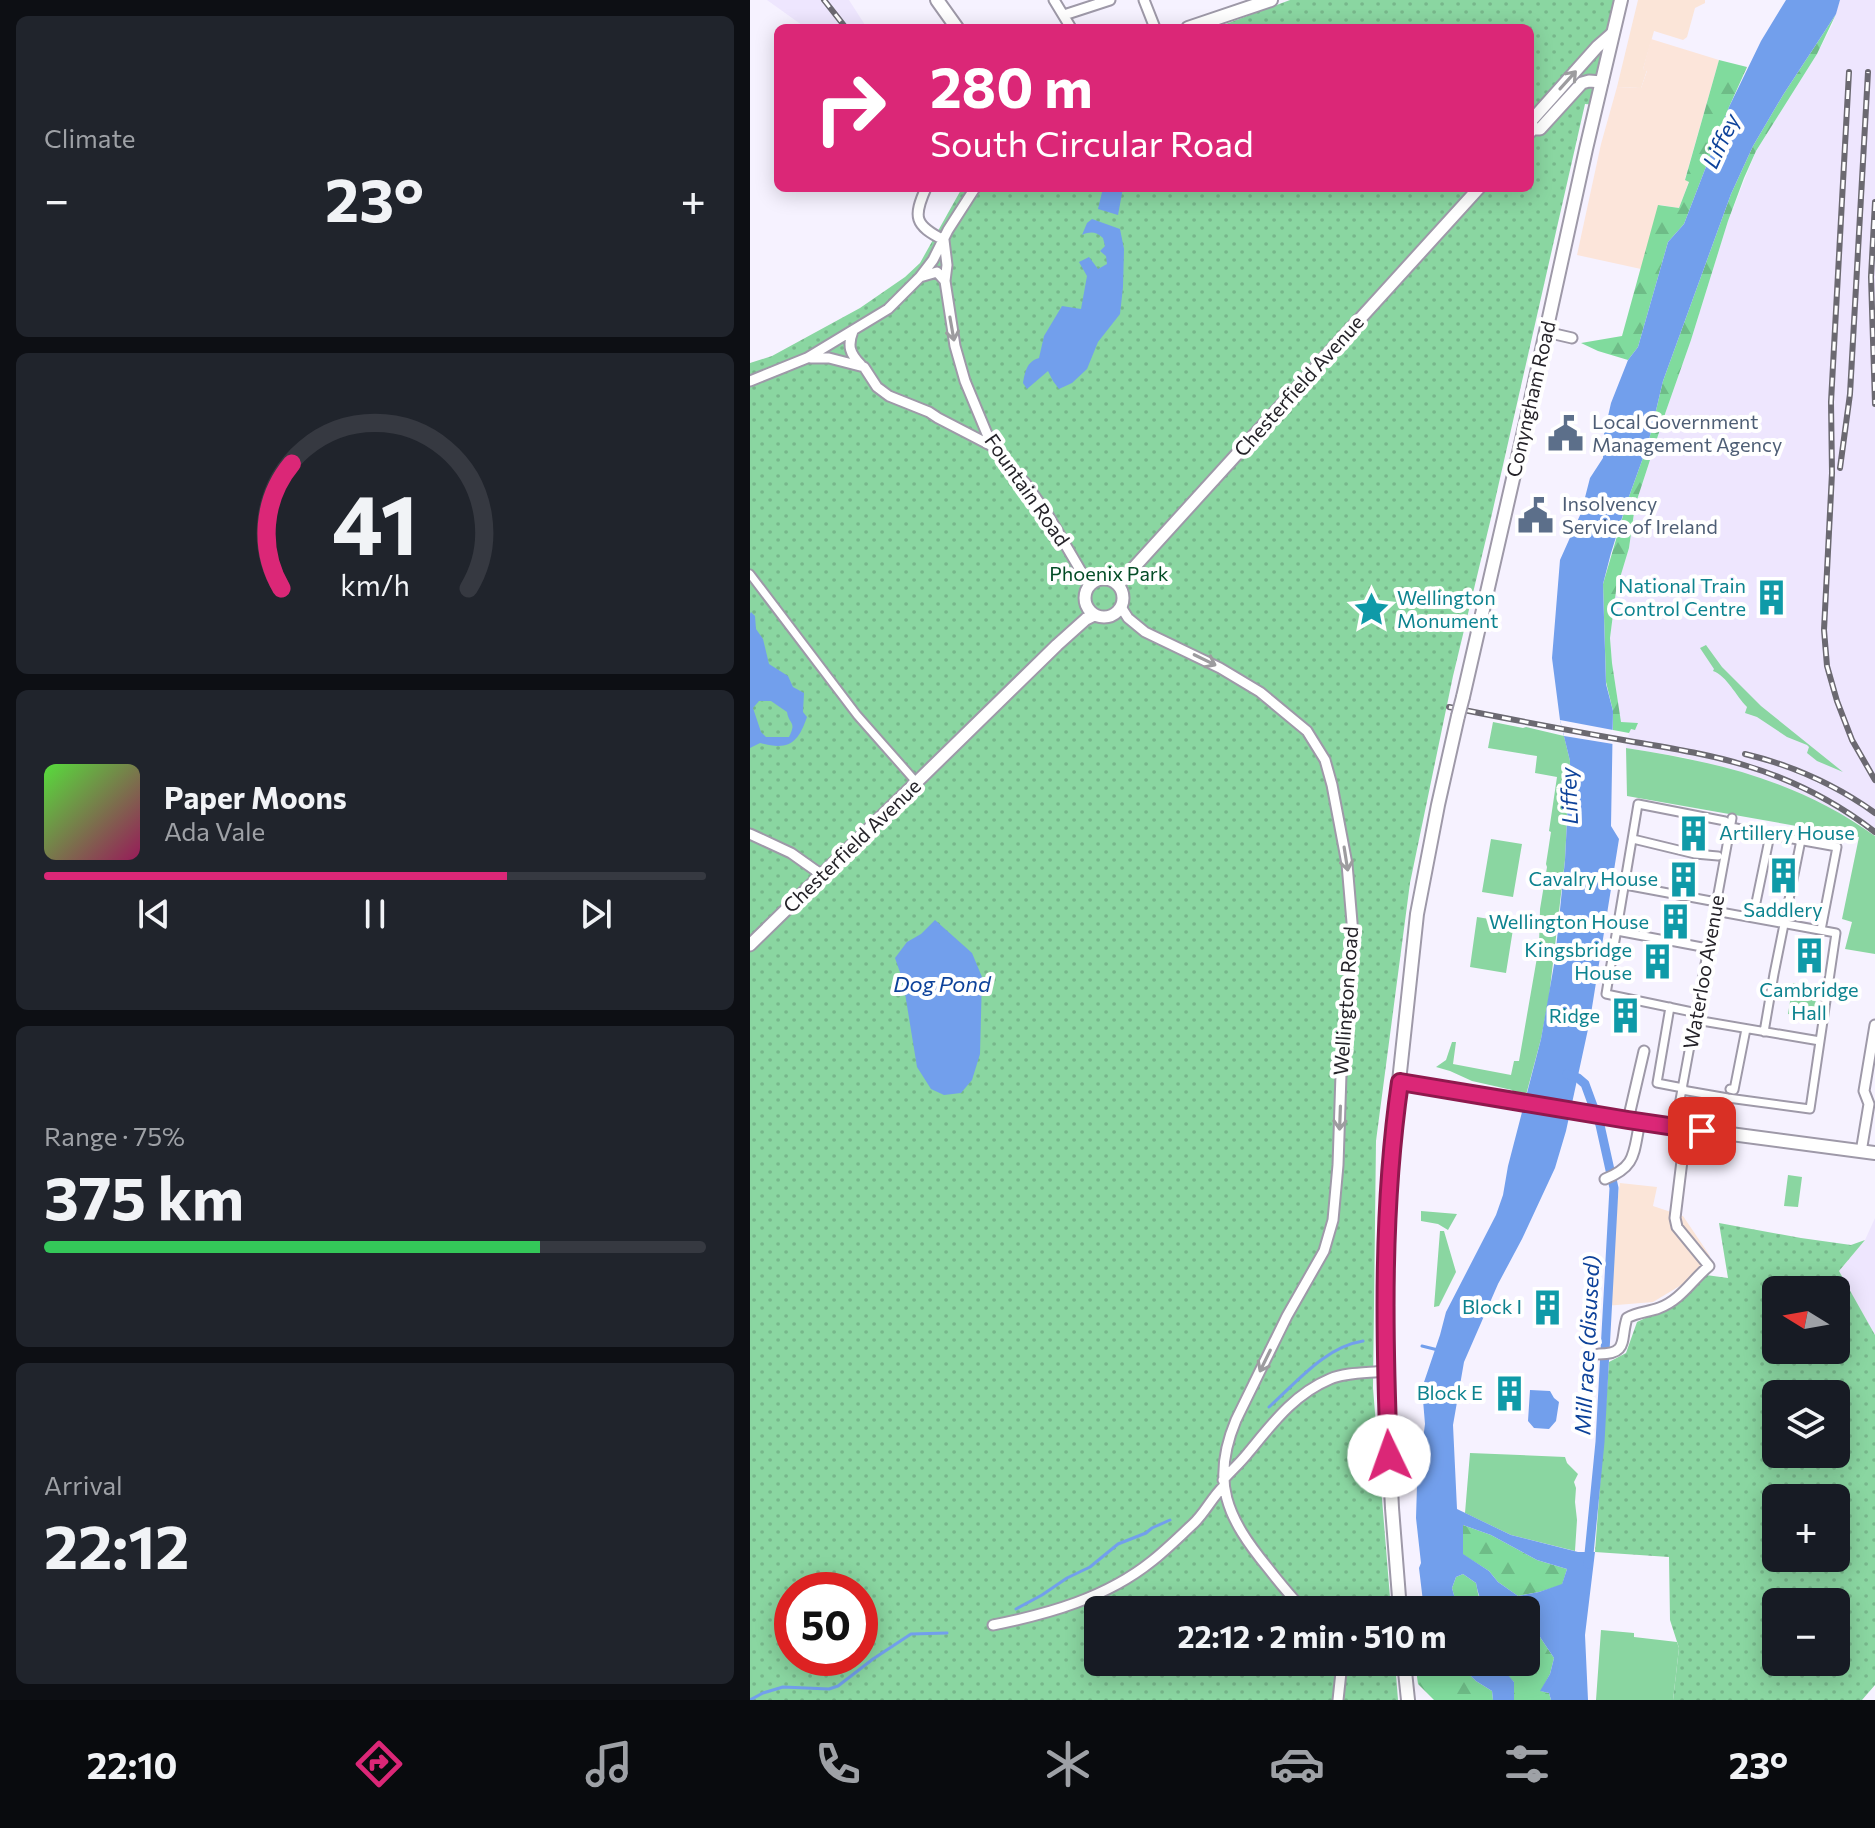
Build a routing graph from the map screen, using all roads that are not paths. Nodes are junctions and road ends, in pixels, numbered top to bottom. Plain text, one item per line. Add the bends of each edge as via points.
1 (937, 0) edge
2 (1054, 0) edge
3 (1110, 0) edge
4 (1144, 0) edge
5 (1271, 0) edge
6 (1621, 0) edge
7 (1098, 2) edge
8 (1064, 15) junction
9 (954, 24) edge
10 (1069, 24) edge
11 (1153, 24) edge
12 (1200, 24) edge
13 (1613, 33) junction
14 (1602, 82) junction
15 (1534, 118) edge
16 (1534, 130) edge
17 (924, 192) edge
18 (973, 192) edge
19 (1475, 192) edge
20 (944, 240) junction
21 (920, 277) junction
22 (945, 281) junction
23 (853, 331) junction
24 (1546, 332) junction
25 (1572, 338) dead end
26 (807, 358) junction
27 (864, 367) junction
28 (750, 381) edge
29 (978, 416) junction
30 (965, 433) junction
31 (992, 446) junction
32 (750, 574) edge
33 (1089, 585) junction
34 (1118, 585) junction
35 (1121, 607) junction
36 (1094, 615) junction
37 (917, 783) junction
38 (1729, 822) junction
39 (750, 834) edge
40 (1770, 835) junction
41 (1633, 839) junction
42 (1801, 840) junction
43 (1718, 856) dead end
44 (822, 875) junction
45 (1625, 885) junction
46 (1711, 901) dead end
47 (1715, 911) junction
48 (1753, 917) junction
49 (1785, 923) junction
50 (1821, 930) junction
51 (1617, 931) junction
52 (750, 945) edge
53 (1702, 947) dead end
54 (1670, 1007) junction
55 (1696, 1016) junction
56 (1875, 1025) edge
57 (1746, 1029) junction
58 (1764, 1032) junction
59 (1820, 1041) junction
60 (1644, 1051) dead end
61 (1873, 1053) edge
62 (1400, 1082) junction
63 (1683, 1089) junction
64 (1730, 1089) dead end
65 (1634, 1121) junction
66 (1870, 1124) edge
67 (1681, 1128) junction
68 (1861, 1152) junction
69 (1875, 1153) edge
70 (1605, 1179) dead end
71 (1599, 1354) dead end
72 (1385, 1371) junction
73 (1224, 1483) junction
74 (1292, 1596) edge
75 (1399, 1596) edge
76 (993, 1625) dead end
77 (1341, 1676) edge
78 (1405, 1676) edge
79 (1338, 1700) edge
80 (1408, 1700) edge

1 - 9 main road
2 - 8 street
3 - 7 street
4 - 11 street
5 - 12 main road
6 - 13 main road, Conyngham Road
7 - 8 street
8 - 10 street
13 - 14 main road, Conyngham Road
15 -> 13 street
14 - 16 street via 1582,83
14 - 24 main road, Conyngham Road
17 - 20 street via 918,217 931,234
18 - 20 street
19 - 34 street, Chesterfield Avenue
20 - 21 street
20 - 22 street, Fountain Road
21 - 22 street via 937,272
21 - 23 street via 888,309
22 -> 29 street, Fountain Road via 955,346
23 - 26 street
23 - 27 street via 849,349
24 - 25 street
24 - 62 main road, Conyngham Road, bridge via 1422,884
26 - 27 street
26 - 28 street
27 - 30 street via 889,396
29 - 30 street via 976,429
29 - 31 street, Fountain Road
30 - 31 street
31 - 33 street, Fountain Road via 1048,515
32 - 37 street via 857,715
33 - 34 street via 1107,579
33 - 36 street via 1084,600
34 - 35 street
35 - 36 street via 1112,616
35 -> 73 street, Wellington Road via 1145,632 1260,692 1307,731 1325,760 1347,864 1353,934 1333,1220 1324,1251 1236,1420 1225,1453
36 - 37 street, Chesterfield Avenue
37 - 44 street, Chesterfield Avenue
38 - 40 street
38 - 41 street via 1638,804
38 - 47 street, Waterloo Avenue
39 - 44 street
40 - 42 street
40 - 48 street
41 - 43 street
41 - 45 street
42 - 49 street
42 - 50 street via 1837,847
44 - 52 street, Chesterfield Avenue
45 - 46 street
45 - 51 street
47 - 48 street
47 - 55 street, Waterloo Avenue
48 - 49 street
49 - 50 street
49 - 58 street
50 - 59 street via 1836,933
51 - 53 street
51 - 54 street via 1606,994
54 - 55 street
54 - 63 street via 1657,1083
55 - 57 street
55 - 63 street, Waterloo Avenue
56 - 61 street
57 - 58 street
57 - 64 street via 1734,1090
58 - 59 street
59 - 63 street via 1810,1109
60 - 65 street
61 - 66 street via 1864,1091
62 - 65 main road
62 - 72 main road, Conyngham Road via 1390,1170
63 - 67 street, Waterloo Avenue
65 - 67 main road
65 - 70 street via 1632,1161
66 - 68 street
67 - 68 main road
67 - 71 street via 1675,1218 1709,1266 1674,1300 1627,1318 1622,1346 1616,1353
68 - 69 main road
72 - 73 street via 1329,1379 1289,1405
72 - 75 main road, Conyngham Road
73 - 74 street via 1238,1528
73 - 76 street via 1186,1531 1126,1579 1057,1610
77 - 79 street
78 - 80 main road

